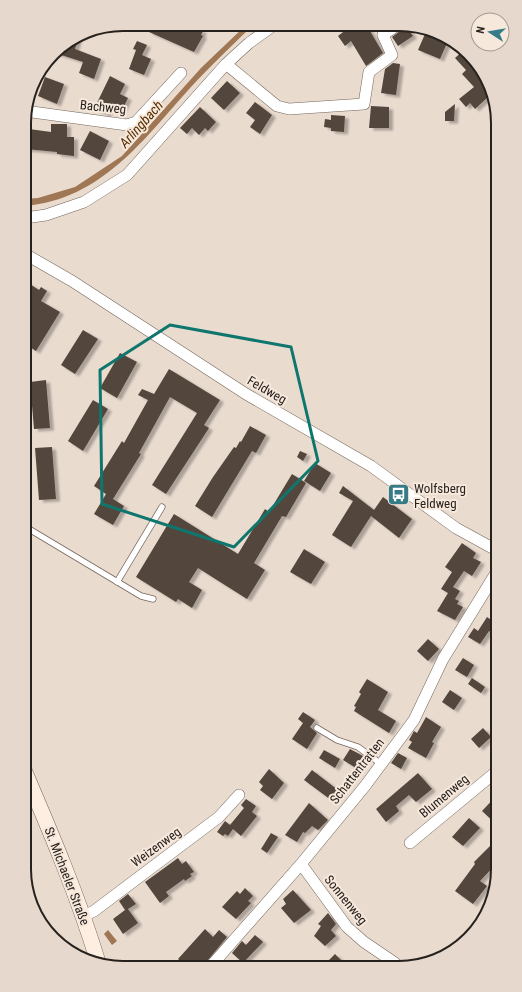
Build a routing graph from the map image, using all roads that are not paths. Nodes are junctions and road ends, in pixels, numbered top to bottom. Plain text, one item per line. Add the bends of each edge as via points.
1 (266, 31) edge
2 (389, 31) edge
3 (226, 64) junction
4 (181, 73) dead end
5 (32, 112) edge
6 (31, 217) edge
7 (31, 257) edge
8 (162, 507) dead end
9 (31, 530) edge
10 (491, 547) edge
11 (117, 582) junction
12 (491, 582) edge
13 (153, 599) dead end
14 (317, 728) dead end
15 (381, 764) junction
16 (491, 776) edge
17 (31, 787) edge
18 (239, 795) dead end
19 (410, 843) dead end
20 (301, 864) junction
21 (84, 916) junction
22 (97, 957) edge
23 (219, 961) edge
24 (392, 961) edge

1 - 3 street
2 - 3 street via 383,35 392,55 369,72 364,104 290,109 277,106
3 - 6 street via 127,175 84,202 46,215
4 - 5 street, Bachweg via 136,122 127,125
7 - 10 street, Feldweg via 72,281 246,394 371,466 456,528
8 - 11 lane
9 - 11 lane
11 - 13 lane via 141,596
12 - 15 street, Schattentratten via 443,659 414,720
14 - 15 lane via 337,740 358,747
15 - 20 street, Schattentratten
16 - 19 street, Blumenweg
17 - 21 main road, St. Michaeler Straße
18 - 21 street, Weizenweg via 220,817
20 - 23 street, Schattentratten
20 - 24 street, Sonnenweg via 347,927
21 - 22 main road, St. Michaeler Straße

